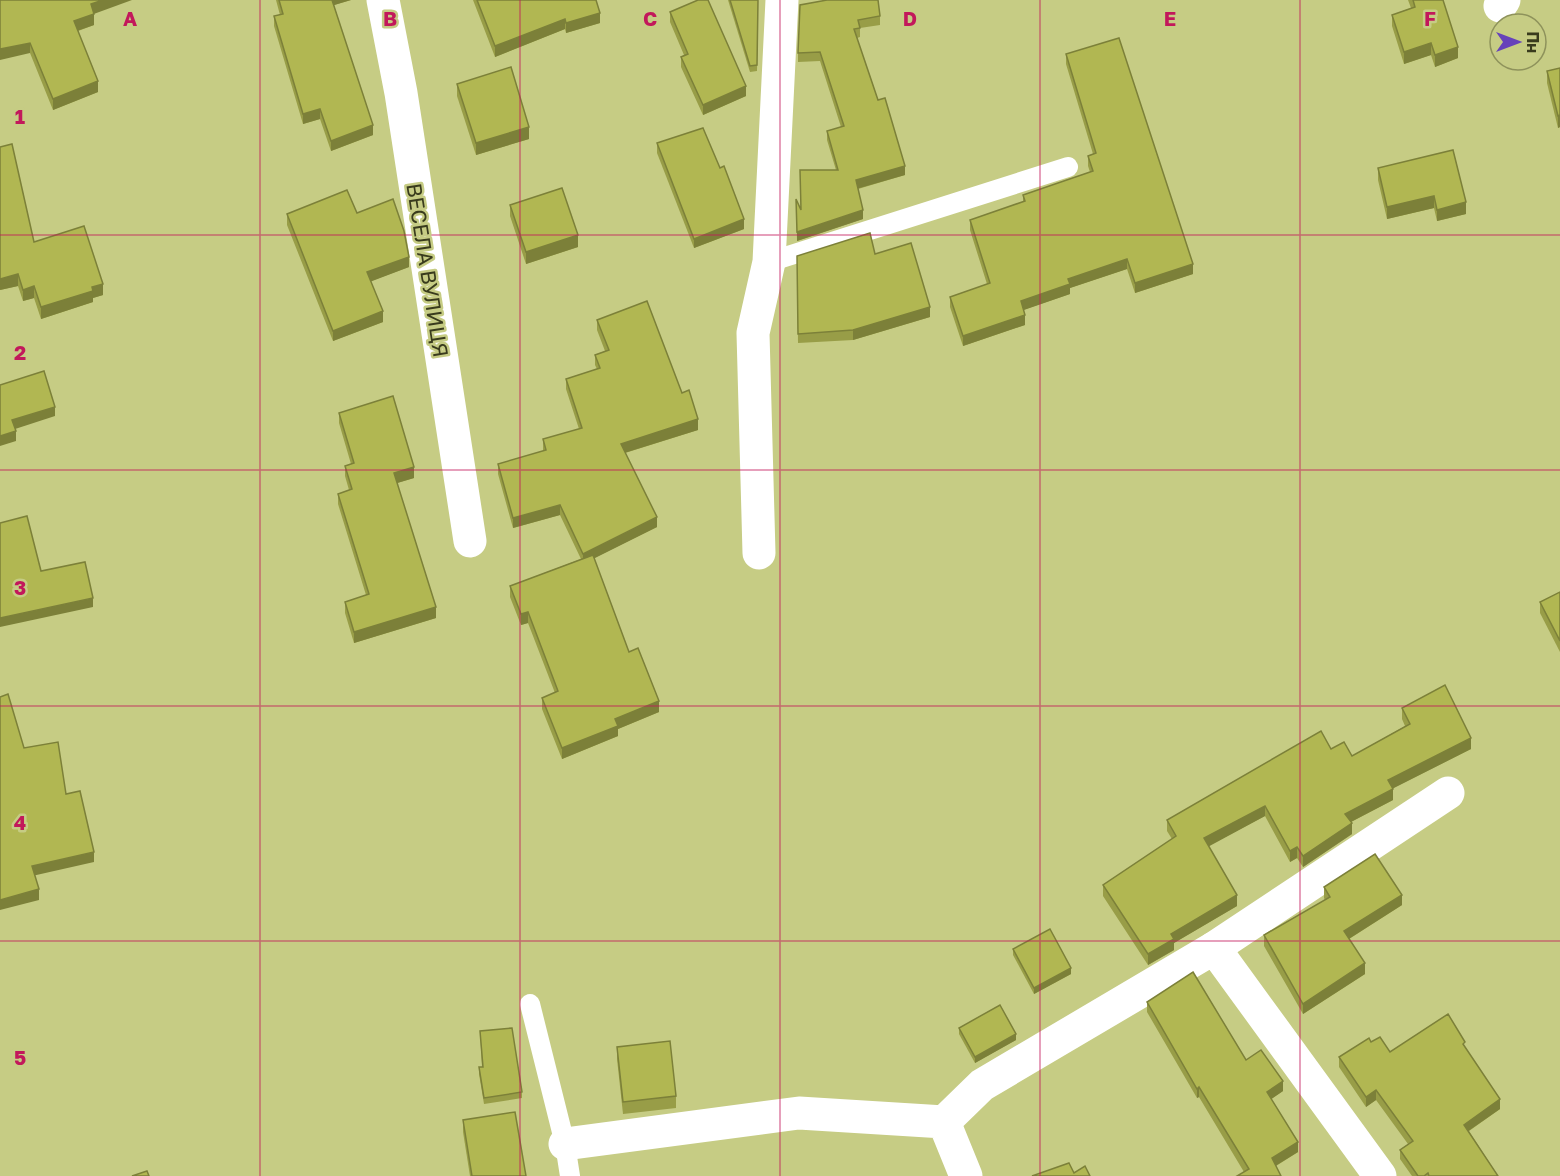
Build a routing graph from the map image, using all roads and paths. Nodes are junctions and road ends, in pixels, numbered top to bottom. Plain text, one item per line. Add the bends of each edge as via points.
1 (383, 0) edge
2 (782, 0) edge
3 (1068, 166) dead end
4 (769, 262) junction
5 (470, 541) dead end
6 (759, 553) dead end
7 (1448, 793) dead end
8 (1214, 948) junction
9 (530, 1004) dead end
10 (944, 1122) junction
11 (565, 1144) junction
12 (570, 1176) edge
13 (966, 1176) edge
14 (1380, 1176) edge

1 - 5 street, ВЕСЕЛА ВУЛИЦЯ via 401,93
2 - 4 street
3 - 4 lane
4 - 6 street via 753,333
7 - 8 street
8 - 10 street via 982,1085
8 - 14 street
9 - 11 lane
10 - 11 street via 799,1113
10 - 13 street
11 - 12 lane

